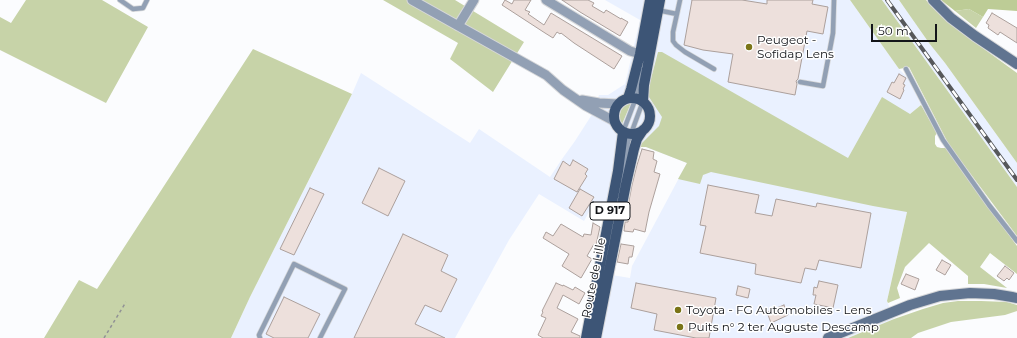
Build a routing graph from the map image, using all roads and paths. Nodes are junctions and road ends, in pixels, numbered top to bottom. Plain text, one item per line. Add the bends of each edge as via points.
1 (120, 0) edge
2 (147, 0) edge
3 (412, 0) edge
4 (474, 0) edge
5 (546, 0) edge
6 (655, 0) edge
7 (660, 0) edge
8 (680, 0) edge
9 (834, 0) edge
10 (933, 0) edge
11 (652, 7) edge
12 (677, 14) junction
13 (458, 26) junction
14 (640, 54) junction
15 (1017, 64) edge
16 (714, 69) dead end
17 (906, 69) dead end
18 (800, 82) dead end
19 (575, 98) junction
20 (635, 99) junction
21 (618, 104) junction
22 (614, 121) junction
23 (643, 130) junction
24 (626, 133) junction
25 (1017, 241) edge
26 (609, 270) junction
27 (596, 290) junction
28 (1017, 298) edge
29 (126, 302) dead end
30 (104, 338) edge
31 (260, 338) edge
32 (320, 338) edge
33 (586, 338) edge
34 (592, 338) edge
35 (596, 338) edge
36 (828, 338) edge

1 - 2 lane via 133,9 143,8
3 - 13 street
4 - 13 street
5 - 14 street via 630,51
6 - 11 lane
7 - 11 main road
8 - 12 lane
9 - 18 lane via 833,33 823,86
10 - 15 street via 951,18
11 - 12 lane
11 - 14 main road
11 - 20 main road via 644,85
12 - 16 lane via 673,41 685,52
13 - 19 street via 546,76
14 - 20 main road via 631,89
17 - 25 lane via 943,140
19 - 21 street via 599,104
19 - 22 street
20 - 21 main road via 624,99
20 - 23 main road via 649,108 649,124
20 - 24 lane
20 - 24 lane
21 - 22 main road via 614,112
22 - 24 main road via 619,129
23 - 24 main road via 635,134
23 - 26 main road, Route de Lille / D 917 via 634,149
24 - 26 lane via 628,142 608,259
24 - 27 main road, Route de Lille / D 917
26 - 35 main road, Route de Lille / D 917
27 - 33 main road, Route de Lille / D 917
27 - 34 lane via 599,300
28 - 36 street via 970,293 940,296 910,305
29 - 30 path
31 - 32 lane via 259,335 294,264 345,289

